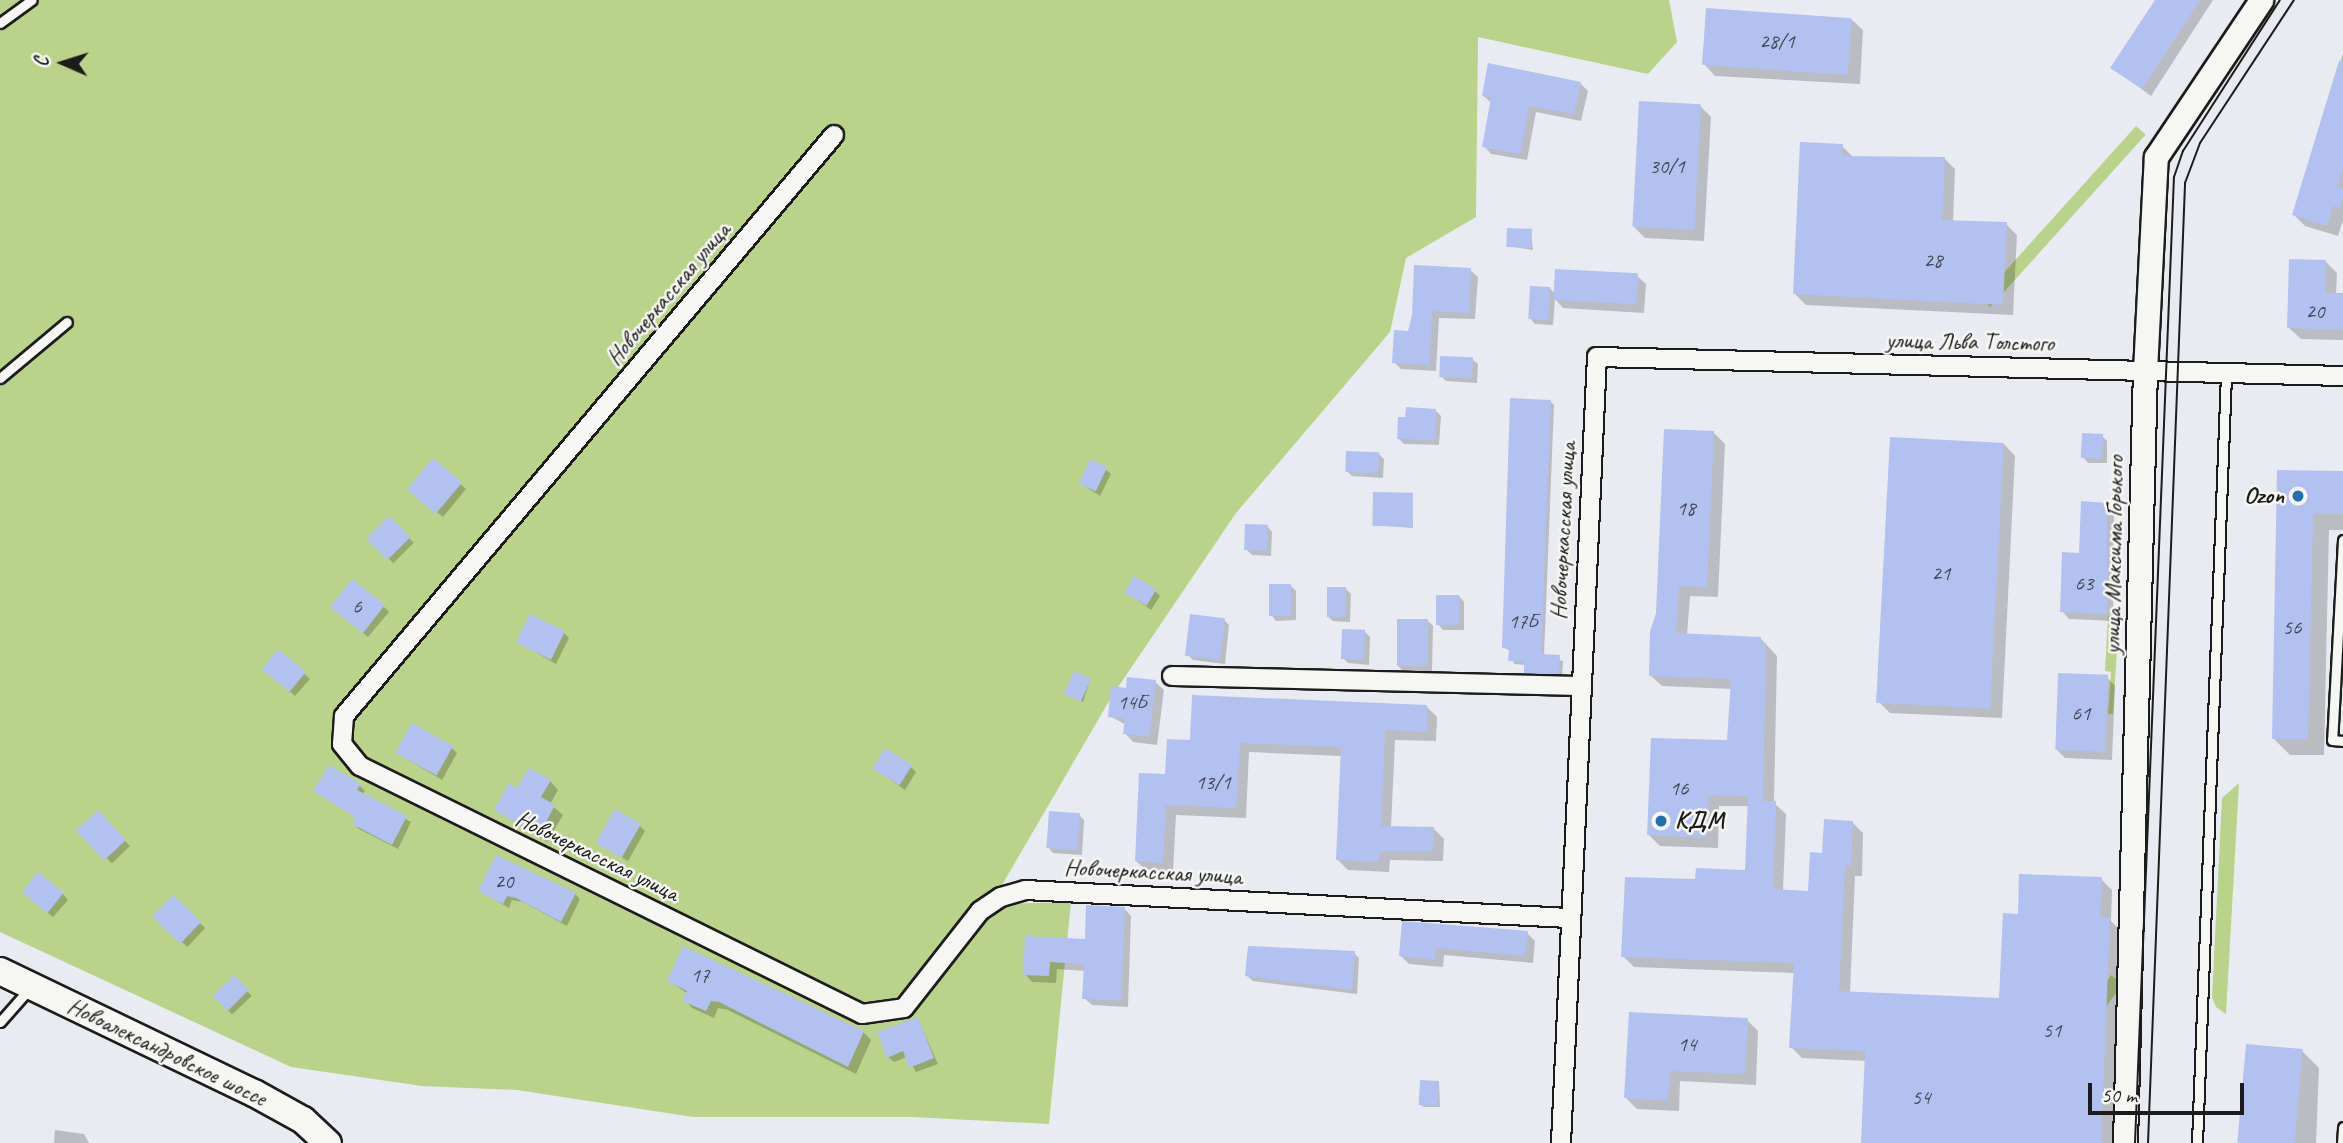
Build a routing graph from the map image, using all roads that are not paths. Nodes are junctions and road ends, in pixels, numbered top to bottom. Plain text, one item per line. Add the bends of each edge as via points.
1 (32, 0) edge
2 (2261, 0) edge
3 (0, 23) edge
4 (834, 135) dead end
5 (67, 321) dead end
6 (1597, 357) joint
7 (2145, 371) junction
8 (2226, 373) junction
9 (2343, 376) edge
10 (0, 378) edge
11 (2343, 540) edge
12 (1172, 676) dead end
13 (1580, 686) junction
14 (2343, 741) edge
15 (1569, 918) junction
16 (0, 971) edge
17 (32, 986) junction
18 (0, 1022) edge
19 (2343, 1127) edge
20 (328, 1143) edge
21 (1561, 1143) edge
22 (2125, 1143) edge
23 (2197, 1143) edge
24 (2342, 1143) edge

1 - 3 lane
2 - 7 street, улица Максима Горького via 2156,157
4 - 15 street, Новочеркасская улица via 344,716 342,744 360,766 862,1014 904,1008 980,911 1001,897 1025,890
5 - 10 lane
6 - 7 street, улица Льва Толстого
6 - 13 street, Новочеркасская улица
7 - 8 street, улица Льва Толстого
7 - 22 street, улица Максима Горького
8 - 9 street, улица Льва Толстого
8 - 23 lane
11 - 14 lane via 2332,740
12 - 13 street
13 - 15 street, Новочеркасская улица
15 - 21 street, Новочеркасская улица
16 - 17 main road, Новоалександровское шоссе
17 - 18 lane
17 - 20 main road, Новоалександровское шоссе via 254,1093 303,1120
19 - 24 lane

